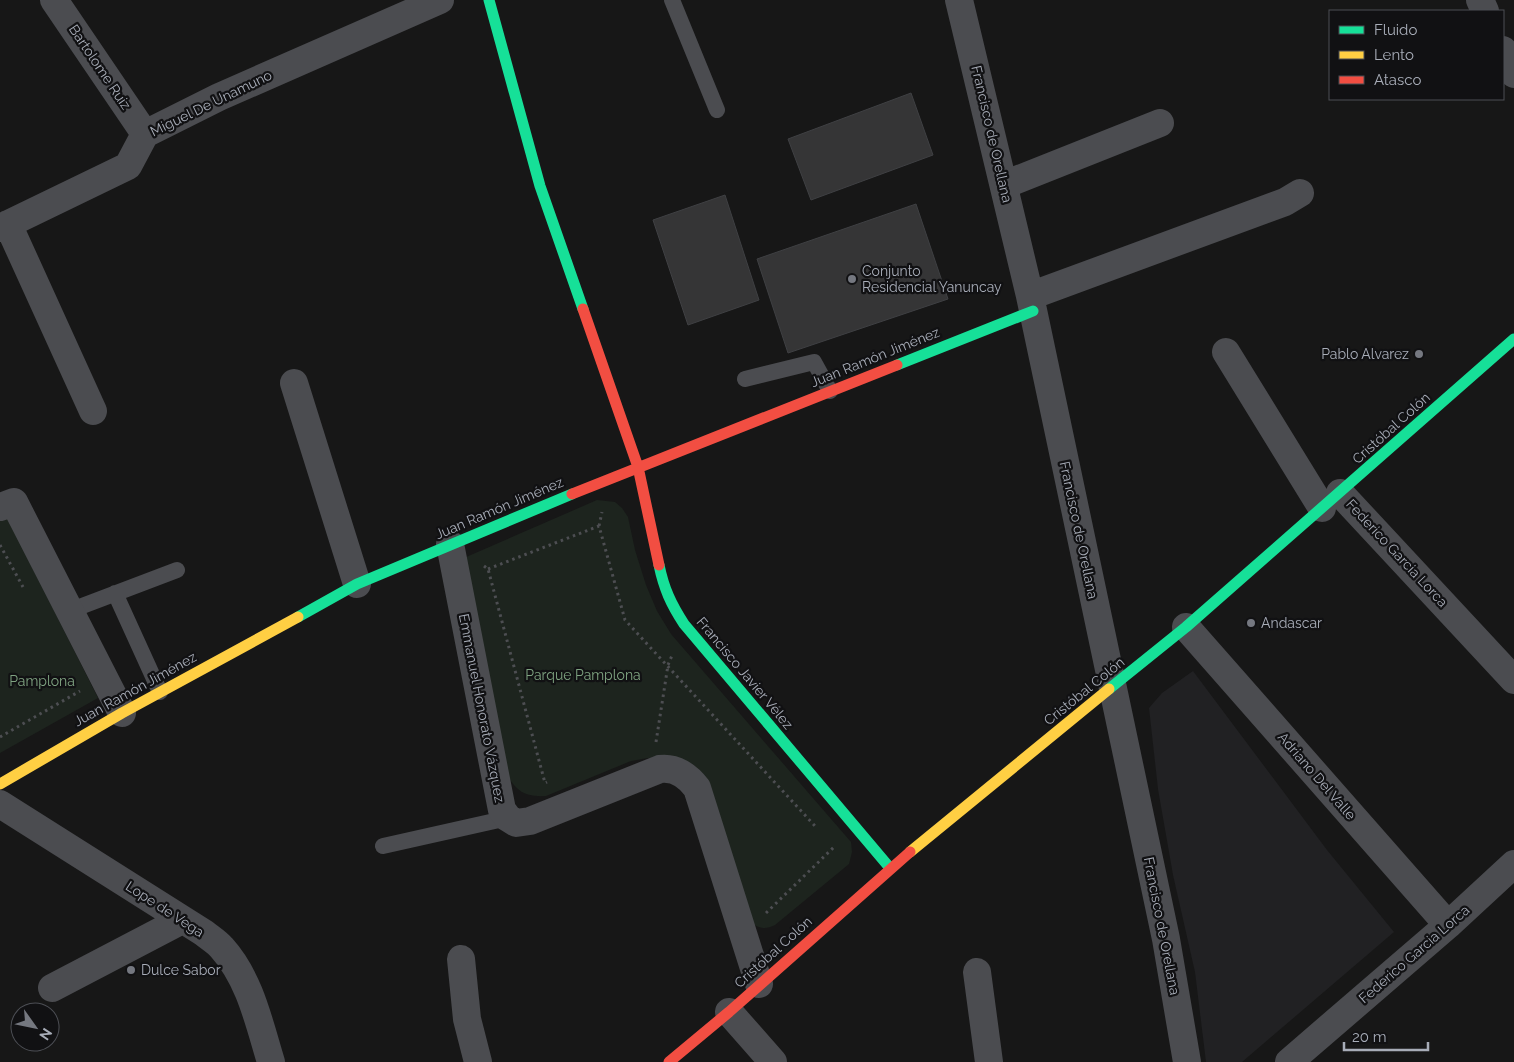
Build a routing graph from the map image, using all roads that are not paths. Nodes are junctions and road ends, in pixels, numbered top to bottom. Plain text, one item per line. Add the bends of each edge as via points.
1 (54, 0) edge
2 (440, 0) edge
3 (489, 0) edge
4 (672, 0) edge
5 (959, 0) edge
6 (1504, 52) edge
7 (1514, 74) edge
8 (717, 110) dead end
9 (1160, 123) dead end
10 (146, 134) junction
11 (1004, 185) junction
12 (1300, 193) dead end
13 (4, 226) edge
14 (1032, 304) junction
15 (1514, 339) edge
16 (1226, 352) dead end
17 (745, 378) dead end
18 (294, 383) dead end
19 (830, 391) junction
20 (93, 411) dead end
21 (638, 467) junction
22 (1331, 500) junction
23 (0, 507) edge
24 (450, 544) junction
25 (177, 570) dead end
26 (358, 584) junction
27 (115, 593) junction
28 (69, 611) junction
29 (1186, 627) junction
30 (1514, 680) edge
31 (1112, 686) junction
32 (160, 692) junction
33 (122, 713) junction
34 (0, 784) edge
35 (0, 804) edge
36 (508, 818) junction
37 (384, 846) dead end
38 (1514, 864) edge
39 (890, 868) junction
40 (182, 920) junction
41 (1448, 925) junction
42 (461, 959) dead end
43 (977, 972) dead end
44 (759, 984) junction
45 (52, 988) dead end
46 (729, 1012) junction
47 (271, 1062) edge
48 (478, 1062) edge
49 (669, 1062) edge
50 (773, 1062) edge
51 (989, 1062) edge
52 (1187, 1062) edge
53 (1289, 1062) edge

1 - 10 street, Bartolome Ruiz
2 - 10 street, Miguel De Unamuno via 219,97
3 - 21 street, Francisco Javier Vélez via 540,186
4 - 8 lane
5 - 11 street, Francisco de Orellana
6 - 7 street
9 - 11 street
10 - 13 street, Miguel De Unamuno via 128,166
11 - 14 street, Francisco de Orellana
12 - 14 street via 1285,202
13 - 20 street
14 - 19 street, Juan Ramón Jiménez
14 - 31 street, Francisco de Orellana
15 - 22 street, Cristóbal Colón
16 - 22 street, Federico Garcia Lorca
17 - 19 lane via 814,362
18 - 26 street
19 - 21 street, Juan Ramón Jiménez
21 - 24 street, Juan Ramón Jiménez
21 - 39 street, Francisco Javier Vélez via 664,585 672,605 684,624
22 - 29 street, Cristóbal Colón
22 - 30 street, Federico Garcia Lorca
23 - 28 street via 14,502
24 - 26 street, Juan Ramón Jiménez
24 - 36 street, Emmanuel Honorato Vázquez via 502,810
25 - 27 lane
26 - 32 street, Juan Ramón Jiménez
27 - 28 lane
27 - 32 lane
28 - 33 street
29 - 31 street, Cristóbal Colón
29 - 41 street, Adriano Del Valle
31 - 39 street, Cristóbal Colón
31 - 52 street, Francisco de Orellana via 1166,939
32 - 33 street, Juan Ramón Jiménez
33 - 34 street, Juan Ramón Jiménez
35 - 40 street, Lope de Vega
36 - 37 lane
36 - 44 street, Emmanuel Honorato Vázquez via 516,822 530,821 660,769 674,770 686,776 697,788
38 - 41 street, Federico Garcia Lorca
39 - 44 street, Cristóbal Colón
40 - 45 street
40 - 47 street, Lope de Vega via 221,947 237,968 253,1002
41 - 53 street, Federico Garcia Lorca
42 - 48 street via 467,1019
43 - 51 street
44 - 46 street, Cristóbal Colón
46 - 49 street, Cristóbal Colón
46 - 50 street

